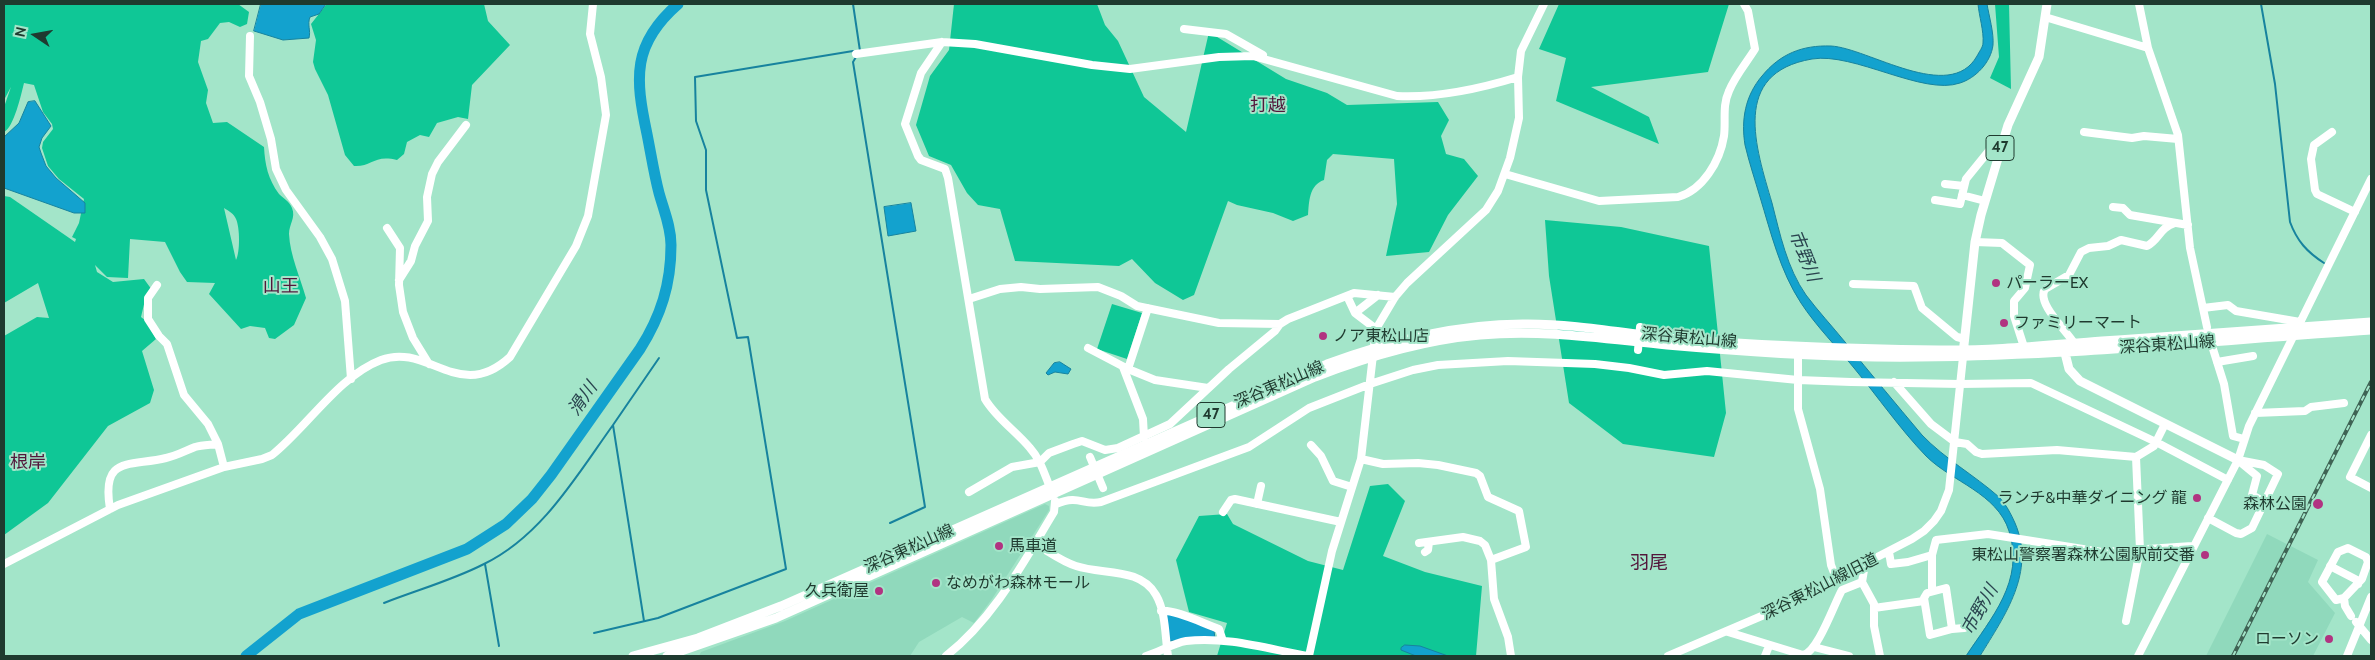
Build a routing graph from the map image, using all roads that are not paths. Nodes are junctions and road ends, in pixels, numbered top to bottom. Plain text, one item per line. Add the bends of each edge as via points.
1 (593, 4) edge
2 (1544, 4) edge
3 (1744, 4) edge
4 (2047, 4) edge
5 (2139, 4) edge
6 (2045, 17) junction
7 (1184, 28) dead end
8 (250, 36) dead end
9 (942, 42) junction
10 (2148, 48) junction
11 (856, 54) dead end
12 (1269, 59) junction
13 (1518, 77) junction
14 (466, 125) dead end
15 (2084, 132) dead end
16 (2332, 132) dead end
17 (2178, 139) junction
18 (2002, 140) junction
19 (1505, 174) junction
20 (2371, 179) edge
21 (1945, 184) dead end
22 (1964, 186) junction
23 (1962, 195) junction
24 (2368, 195) edge
25 (1935, 200) dead end
26 (1984, 201) junction
27 (2113, 207) dead end
28 (2355, 212) junction
29 (2175, 223) junction
30 (2188, 225) junction
31 (387, 228) dead end
32 (1975, 242) junction
33 (400, 280) junction
34 (1853, 284) dead end
35 (157, 285) dead end
36 (1378, 295) junction
37 (1347, 296) junction
38 (1395, 297) junction
39 (969, 299) junction
40 (1148, 308) junction
41 (2203, 308) junction
42 (1355, 313) junction
43 (2300, 322) junction
44 (2371, 322) edge
45 (1280, 324) junction
46 (1640, 327) dead end
47 (2208, 327) dead end
48 (1376, 329) junction
49 (2371, 330) edge
50 (2289, 332) junction
51 (1965, 339) junction
52 (2074, 343) junction
53 (2024, 346) junction
54 (1088, 348) dead end
55 (2064, 348) junction
56 (2213, 348) dead end
57 (1638, 350) dead end
58 (1822, 351) junction
59 (1374, 352) junction
60 (1963, 353) junction
61 (1798, 354) junction
62 (2253, 356) dead end
63 (2218, 362) junction
64 (430, 365) junction
65 (1126, 368) junction
66 (351, 379) junction
67 (1798, 380) junction
68 (1894, 382) junction
69 (1370, 384) junction
70 (1960, 384) junction
71 (1208, 388) junction
72 (2344, 403) dead end
73 (2255, 413) junction
74 (2164, 424) junction
75 (2371, 435) edge
76 (1144, 437) junction
77 (2244, 439) junction
78 (2156, 442) junction
79 (218, 444) junction
80 (1311, 445) dead end
81 (1955, 445) junction
82 (1090, 457) dead end
83 (2136, 457) junction
84 (1361, 459) junction
85 (2238, 460) junction
86 (1040, 462) junction
87 (224, 467) junction
88 (2228, 480) junction
89 (1262, 486) dead end
90 (1352, 487) junction
91 (1103, 488) dead end
92 (2371, 488) edge
93 (1052, 490) junction
94 (969, 492) dead end
95 (2264, 502) junction
96 (1056, 504) junction
97 (1257, 504) junction
98 (110, 509) junction
99 (1223, 512) dead end
100 (2208, 518) junction
101 (1934, 521) junction
102 (1341, 522) junction
103 (1936, 540) junction
104 (1429, 542) junction
105 (1419, 543) dead end
106 (1035, 544) junction
107 (2192, 546) junction
108 (2140, 550) junction
109 (1425, 552) dead end
110 (1889, 552) junction
111 (1932, 555) junction
112 (1491, 560) junction
113 (4, 564) edge
114 (1862, 566) junction
115 (2330, 566) junction
116 (1836, 578) junction
117 (1862, 582) junction
118 (2358, 584) junction
119 (1842, 590) junction
120 (1932, 591) junction
121 (2333, 597) junction
122 (2371, 597) edge
123 (2344, 598) junction
124 (1924, 600) junction
125 (1874, 608) junction
126 (1161, 611) junction
127 (2351, 616) junction
128 (2126, 621) dead end
129 (2358, 624) junction
130 (1964, 628) dead end
131 (1952, 629) junction
132 (1728, 632) junction
133 (2371, 640) edge
134 (1223, 641) junction
135 (1770, 646) junction
136 (1814, 647) junction
137 (685, 650) edge
138 (1168, 652) edge
139 (1673, 655) edge
140 (633, 656) edge
141 (667, 656) edge
142 (946, 656) edge
143 (1146, 656) edge
144 (1308, 656) edge
145 (1511, 656) edge
146 (1765, 656) edge
147 (1849, 656) edge
148 (1880, 656) edge
149 (2138, 656) edge
150 (2347, 656) edge

1 - 64 street via 590,34 602,77 606,115 588,216 579,240 518,344 502,364 485,373 467,376
2 - 13 street via 1521,51
3 - 19 street via 1755,49 1729,91 1723,114 1724,136 1718,156 1707,176 1690,194 1599,201
4 - 6 main road, 47
5 - 10 street
6 - 10 street
6 - 18 main road, 47 via 2037,64
7 - 12 street via 1226,34
8 - 66 street via 247,68 271,139 276,169 286,190 332,259 345,300
9 - 11 street
9 - 12 street via 1130,69 1219,57
9 - 39 street via 921,73 906,124 921,160 946,169
10 - 17 street
12 - 13 street via 1397,96 1420,97 1469,90
13 - 19 street via 1519,118
14 - 33 street via 432,174 427,197 428,221
15 - 17 street
16 - 28 street via 2314,145 2311,159 2315,190
17 - 30 street
18 - 22 street via 1996,142 1979,161
18 - 26 main road, 47
19 - 38 street via 1486,210
20 - 24 street
21 - 22 street
22 - 23 street
23 - 25 street via 1960,204
23 - 26 street
24 - 28 street
26 - 32 main road, 47
27 - 29 street via 2123,208 2130,215
28 - 43 street
29 - 30 street
29 - 52 street via 2165,226 2147,246 2121,240 2081,252 2069,275 2044,289 2043,302
30 - 41 street
31 - 33 street via 400,248
32 - 51 main road, 47
32 - 53 street via 2002,243 2030,265 2024,288 2014,301 2014,316
33 - 64 street via 403,312 412,338
34 - 51 street via 1914,286 1924,309 1957,337
35 - 79 street via 148,298 148,319 167,344 184,395 208,424
36 - 37 street via 1354,293
36 - 38 street
36 - 42 street
37 - 42 street
37 - 45 street
38 - 48 street
39 - 40 street via 1000,289 1098,287
39 - 86 street via 985,399
40 - 45 street via 1219,323
40 - 65 street
41 - 43 street via 2228,305 2236,312
41 - 47 street
42 - 48 street
43 - 73 street
44 - 50 main road, 深谷東松山線 / 47
45 - 71 street
46 - 57 street
48 - 59 street
49 - 50 main road, 深谷東松山線 / 47
50 - 52 main road, 深谷東松山線 / 47
50 - 55 main road, 深谷東松山線 / 47
51 - 60 main road, 47
52 - 55 main road, 深谷東松山線 / 47
53 - 55 main road, 深谷東松山線 / 47
53 - 60 main road, 深谷東松山線 / 47
54 - 65 street
55 - 60 main road, 深谷東松山線 / 47
55 - 74 main road via 2069,369 2080,381
56 - 63 street
58 - 59 main road, 深谷東松山線 / 47 via 1527,324 1459,329
58 - 60 main road, 深谷東松山線 / 47
58 - 61 main road, 深谷東松山線 / 47
59 - 61 main road, 深谷東松山線 / 47 via 1451,338 1527,332
59 - 69 street
59 - 93 main road, 深谷東松山線 / 47
60 - 70 street
61 - 67 street
62 - 63 street
63 - 77 street via 2233,436
64 - 66 street via 408,358 390,358 375,363
65 - 71 street via 1165,383
65 - 76 street via 1143,419
66 - 87 street via 272,455
67 - 68 street
67 - 69 street via 1707,371 1664,375 1595,364 1508,361 1438,365
67 - 116 street via 1798,409 1820,489 1831,565
68 - 70 street
68 - 81 street via 1931,424
69 - 84 street
69 - 96 street via 1309,408 1249,447 1101,502 1091,504 1069,498
70 - 78 street via 2031,383
70 - 81 street
71 - 76 street via 1170,424
72 - 73 street via 2311,407 2304,411
73 - 77 street
74 - 78 street
74 - 85 main road
75 - 92 street via 2350,477
76 - 86 street via 1105,450 1082,441 1048,452
77 - 85 street
78 - 83 street
78 - 88 street
79 - 87 street
79 - 98 street via 197,446 172,457 148,463 131,462 119,468 108,486
80 - 90 street via 1317,449 1332,481
81 - 83 street via 1967,444 1982,454 2057,450
81 - 101 street, 深谷東松山線旧道 via 1949,490
82 - 91 street
83 - 108 street
84 - 90 street
84 - 112 street via 1383,464 1438,464 1476,472 1488,497 1519,511 1526,547
85 - 88 street
85 - 95 street via 2256,474 2257,481 2251,493
85 - 95 street via 2264,464 2277,472 2278,479
86 - 93 street
86 - 94 street via 1012,467
87 - 98 street
88 - 100 street
89 - 97 street
90 - 102 street
93 - 96 street
93 - 137 main road, 深谷東松山線 / 47 via 776,618
95 - 100 street via 2252,528 2241,534
96 - 106 street
97 - 99 street via 1231,500
97 - 102 street
98 - 113 street
100 - 107 street
101 - 103 street
101 - 110 street, 深谷東松山線旧道 via 1924,531
102 - 144 street
103 - 108 street via 1988,534 2102,552
103 - 111 street
104 - 105 street
104 - 109 street
104 - 112 street via 1458,538 1476,540 1485,545
106 - 126 street via 1074,566 1144,580 1157,597
106 - 142 street via 994,607 966,640
107 - 108 street
107 - 149 street
108 - 128 street
110 - 111 street via 1891,564
110 - 114 street, 深谷東松山線旧道
111 - 120 street
112 - 145 street via 1494,599 1508,637
114 - 116 street, 深谷東松山線旧道
114 - 117 street
115 - 118 street via 2357,580
115 - 118 street via 2344,548 2366,557 2368,566
115 - 121 street via 2322,582
116 - 119 street
116 - 132 street, 深谷東松山線旧道
117 - 119 street
117 - 125 street
118 - 123 street
119 - 136 street
120 - 124 street
120 - 131 street via 1946,588
121 - 123 street via 2336,600
121 - 127 street
122 - 129 street
123 - 127 street
124 - 125 street
124 - 131 street via 1930,635
125 - 148 street
126 - 134 street via 1178,612 1219,629
126 - 138 street
127 - 129 street
129 - 133 street
129 - 150 street
130 - 131 street
132 - 135 street
132 - 139 street, 深谷東松山線旧道
134 - 138 street via 1184,641
134 - 144 street
135 - 136 street via 1803,656
135 - 146 street
136 - 147 street
137 - 140 main road, 深谷東松山線 / 47
137 - 141 main road, 深谷東松山線 / 47
138 - 143 street

